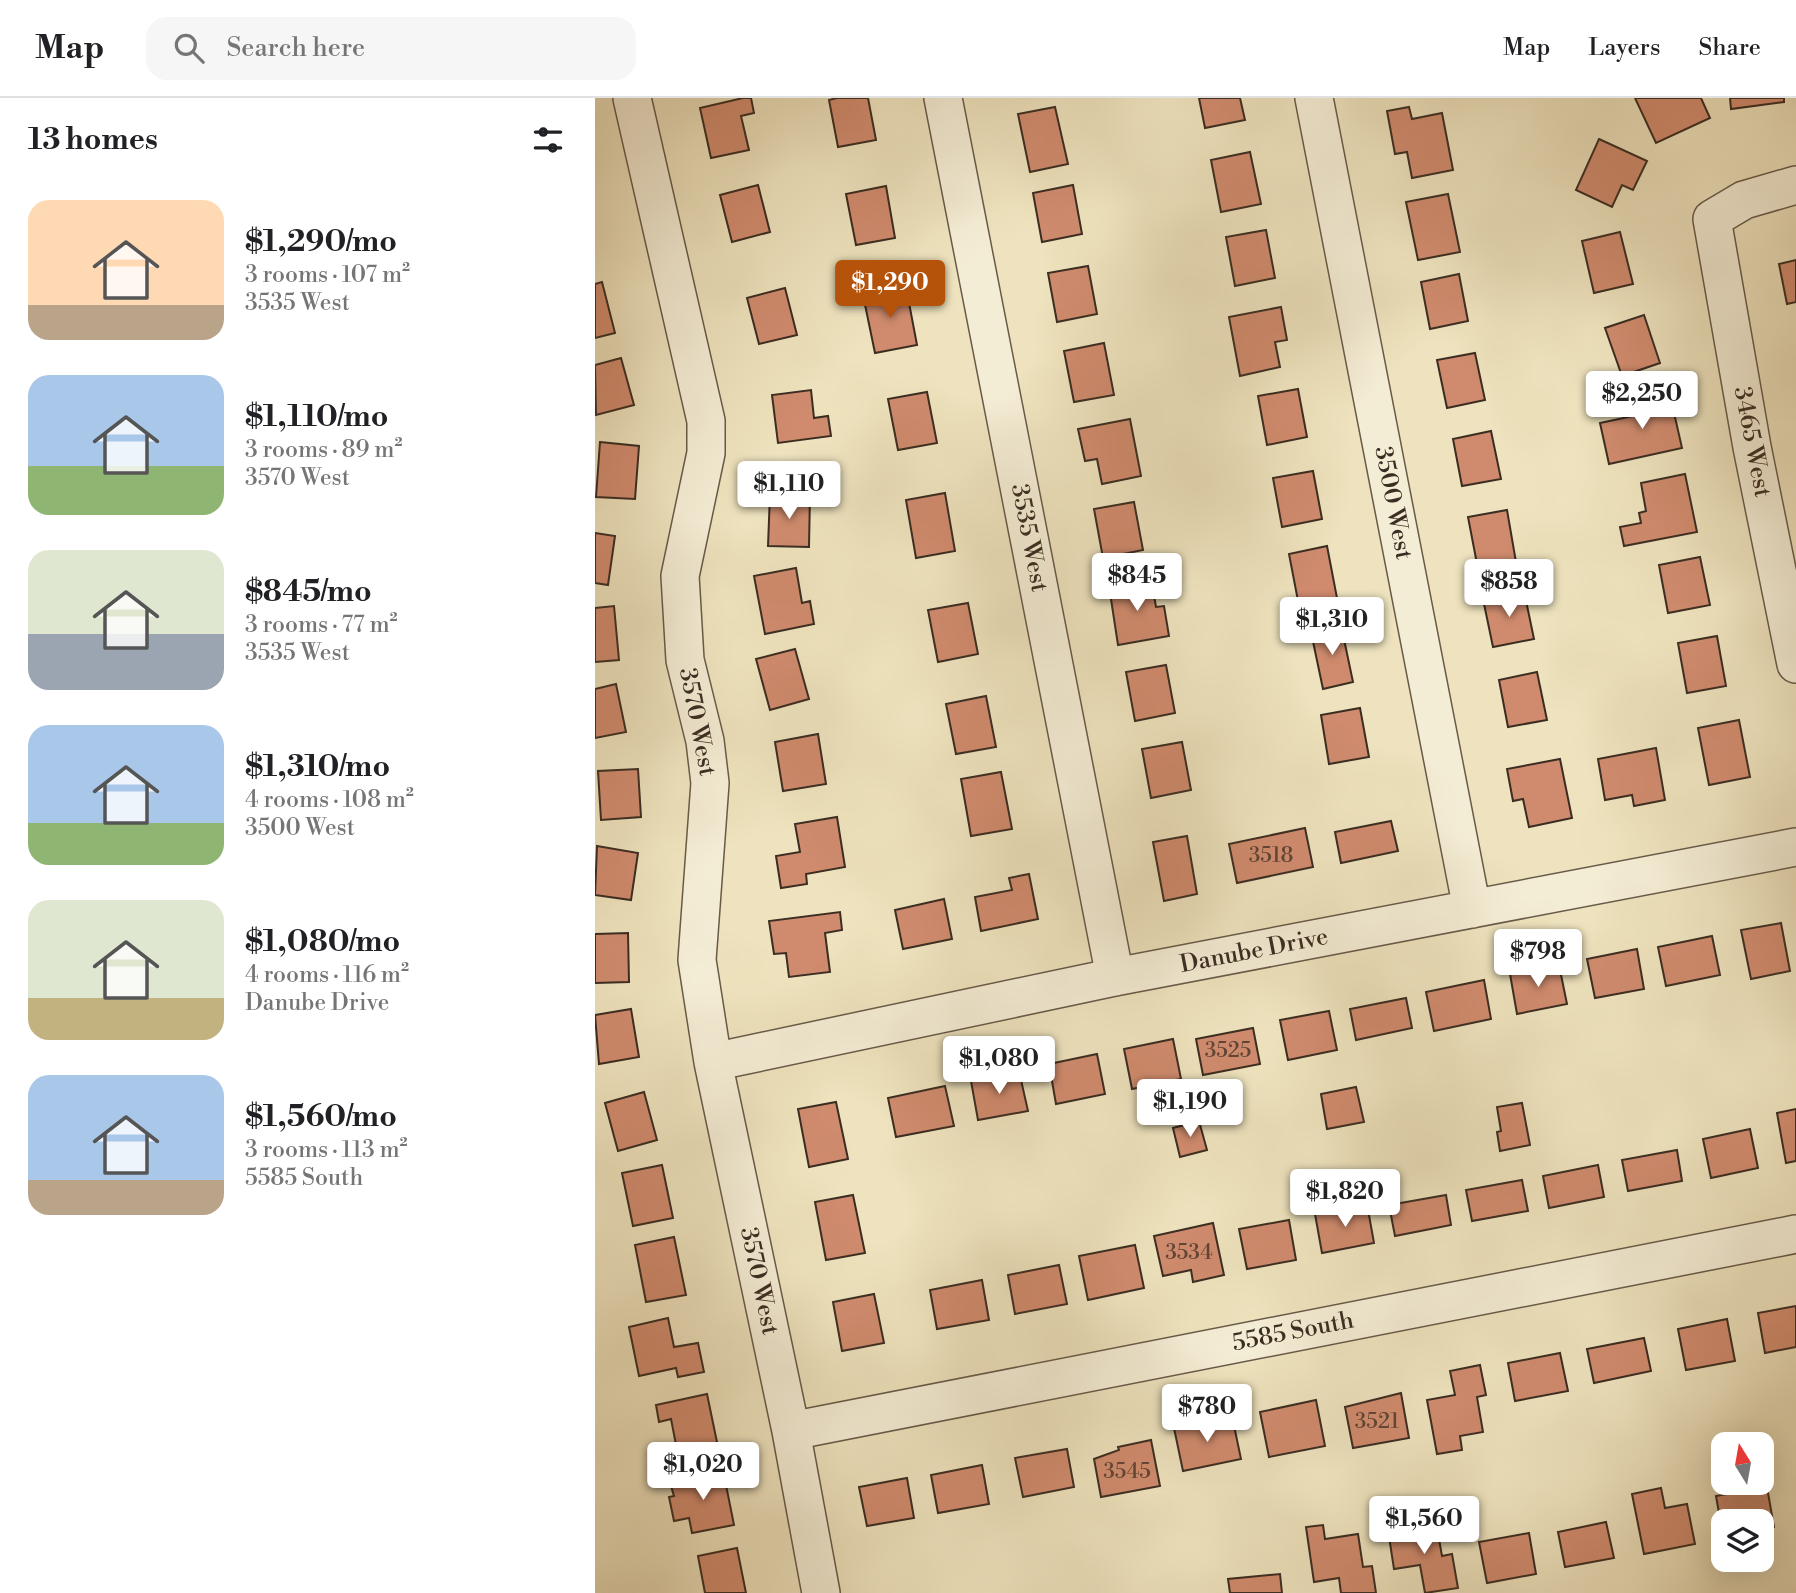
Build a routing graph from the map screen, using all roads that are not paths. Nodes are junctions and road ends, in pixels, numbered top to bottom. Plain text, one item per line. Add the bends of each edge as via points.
1 (632, 98) edge
2 (943, 98) edge
3 (1314, 98) edge
4 (1796, 185) edge
5 (1796, 664) edge
6 (1796, 847) edge
7 (1472, 909) junction
8 (1115, 977) junction
9 (713, 1062) junction
10 (1796, 1234) edge
11 (791, 1431) junction
12 (821, 1593) edge

1 - 9 street, 3570 West via 706,421 706,453 680,576 680,619 710,783 697,960
2 - 8 street, 3535 West
3 - 7 street, 3500 West
4 - 5 street, 3465 West via 1744,200 1712,219
6 - 7 street, Danube Drive
7 - 8 street, Danube Drive
8 - 9 street, Danube Drive
9 - 11 street, 3570 West
10 - 11 street, 5585 South
11 - 12 street, 3570 West

